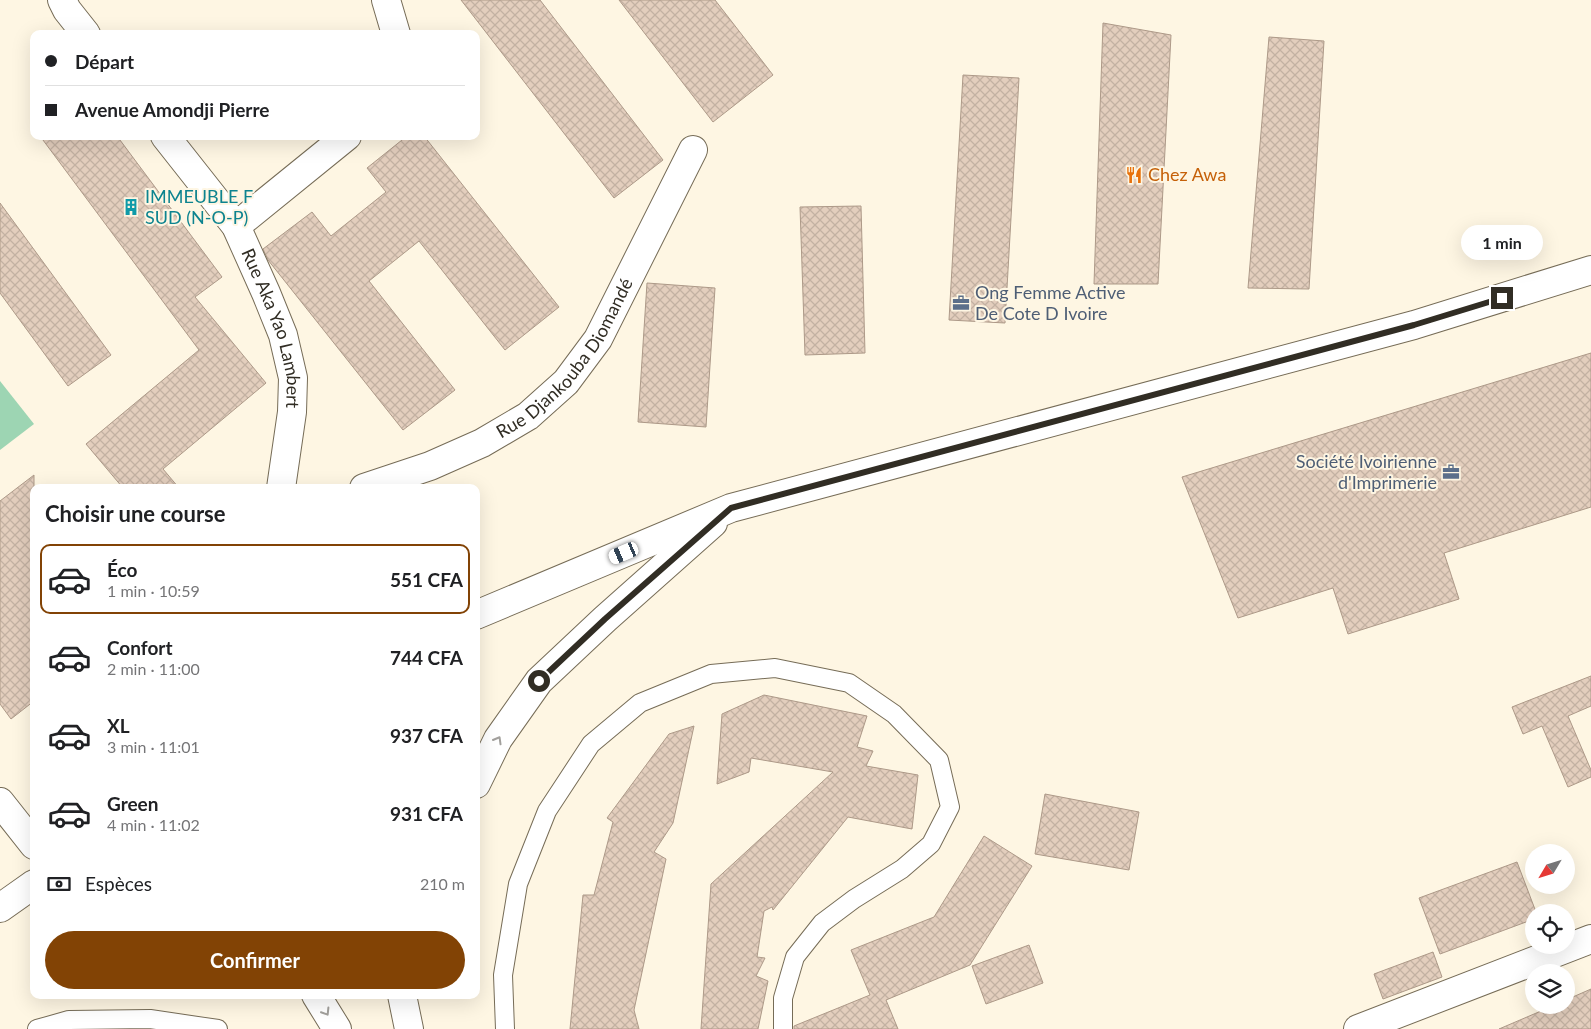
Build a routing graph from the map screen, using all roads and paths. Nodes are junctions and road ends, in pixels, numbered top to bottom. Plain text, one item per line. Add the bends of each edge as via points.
1 (62, 0) edge
2 (386, 0) edge
3 (83, 30) edge
4 (395, 30) edge
5 (168, 140) edge
6 (342, 140) edge
7 (693, 150) dead end
8 (236, 226) junction
9 (1591, 270) edge
10 (282, 484) edge
11 (376, 484) edge
12 (731, 508) junction
13 (480, 612) edge
14 (480, 776) edge
15 (0, 802) edge
16 (30, 840) edge
17 (30, 887) edge
18 (0, 908) edge
19 (1591, 939) edge
20 (318, 999) edge
21 (403, 999) edge
22 (422, 999) edge
23 (37, 1029) edge
24 (218, 1029) edge
25 (337, 1029) edge
26 (408, 1029) edge
27 (418, 1029) edge
28 (505, 1029) edge
29 (783, 1029) edge
30 (1358, 1029) edge

1 - 3 street
2 - 4 street
5 - 8 street, Rue Aka Yao Lambert
6 - 8 street
7 - 11 street, Rue Djankouba Diomandé via 598,339 566,382 528,416 482,443 430,466
8 - 10 street, Rue Aka Yao Lambert via 284,336 293,378 292,412
9 - 12 street via 1414,325
12 - 13 street
14 -> 12 street via 498,739 539,681
15 - 16 street
17 - 18 street
19 - 30 street
20 -> 25 street
21 - 26 street
22 - 27 street
23 - 24 lane via 69,1020 150,1019
28 - 29 lane via 502,975 518,884 547,811 590,744 640,703 711,674 775,668 849,683 894,714 939,760 950,807 931,844 902,869 822,923 795,957 783,998

